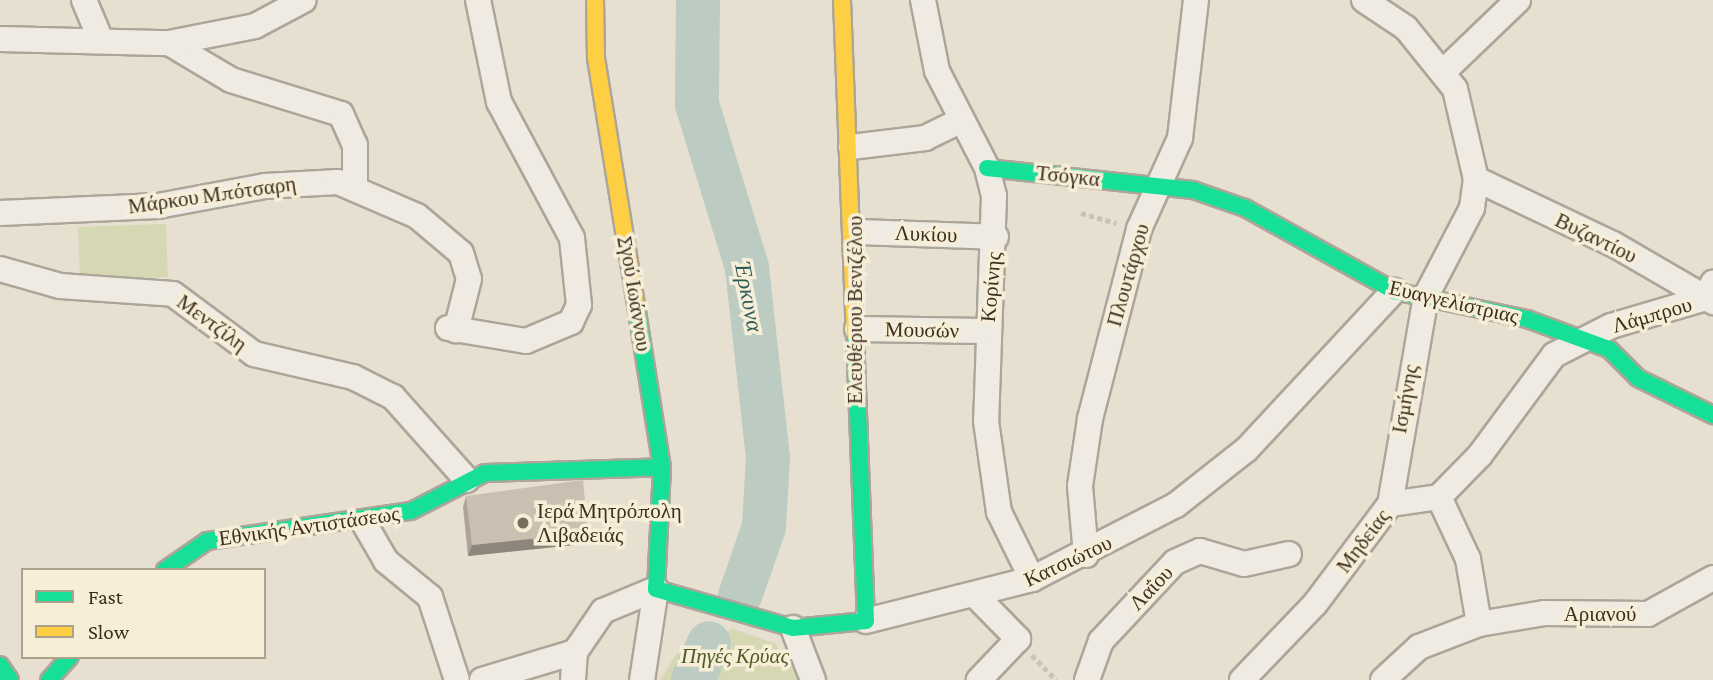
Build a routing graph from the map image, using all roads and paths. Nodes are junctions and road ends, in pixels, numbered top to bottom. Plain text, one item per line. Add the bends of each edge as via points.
1 (84, 0) edge
2 (304, 0) edge
3 (478, 0) edge
4 (595, 0) edge
5 (842, 0) edge
6 (923, 0) edge
7 (1196, 0) edge
8 (1364, 0) edge
9 (1518, 0) edge
10 (100, 38) junction
11 (0, 39) edge
12 (169, 43) junction
13 (1443, 72) junction
14 (960, 121) junction
15 (851, 147) junction
16 (987, 168) junction
17 (1476, 179) junction
18 (1155, 185) junction
19 (355, 186) junction
20 (0, 213) edge
21 (1081, 213) dead end
22 (1139, 229) junction
23 (856, 232) junction
24 (996, 237) junction
25 (0, 269) edge
26 (1394, 291) junction
27 (1711, 295) edge
28 (1426, 296) junction
29 (857, 329) junction
30 (987, 331) junction
31 (1582, 338) junction
32 (1713, 415) edge
33 (662, 467) junction
34 (467, 480) junction
35 (1439, 497) junction
36 (1390, 504) junction
37 (364, 523) junction
38 (1289, 554) dead end
39 (1086, 555) junction
40 (168, 568) edge
41 (1713, 578) edge
42 (1032, 579) junction
43 (656, 589) junction
44 (977, 597) junction
45 (866, 621) junction
46 (1479, 624) junction
47 (793, 628) junction
48 (1018, 639) junction
49 (575, 652) junction
50 (68, 659) edge
51 (0, 665) edge
52 (10, 680) edge
53 (49, 680) edge
54 (457, 680) edge
55 (482, 680) edge
56 (573, 680) edge
57 (642, 680) edge
58 (813, 680) edge
59 (979, 680) edge
60 (1056, 680) edge
61 (1087, 680) edge
62 (1242, 680) edge
63 (1383, 680) edge

1 - 10 street
2 - 12 street via 255,26
3 - 19 street, Μάρκου Μπότσαρη via 499,102 572,239 579,305 571,323 526,341 452,329 466,264 417,216
4 - 33 main road, Σγού Ιωάννου via 596,58
5 - 15 main road, Ελευθέριου Βενιζέλου
6 - 14 street, Κορίνης via 937,71
7 - 18 street, Πλουτάρχου via 1180,138
8 - 13 street, Ισμήνης via 1406,28
9 - 13 street
10 - 11 street
10 - 12 street
12 - 19 street via 231,80 341,114 355,145
13 - 17 street, Ισμήνης via 1467,120
14 - 15 street via 925,138
14 - 16 street, Κορίνης
15 - 23 main road, Ελευθέριου Βενιζέλου
16 - 18 main road, Τσόγκα
16 - 24 street, Κορίνης
17 - 27 street, Βυζαντίου
17 - 28 street, Ισμήνης via 1472,208
18 - 22 street, Πλουτάρχου
18 - 26 main road, Ευαγγελίστριας via 1245,208
19 - 20 street, Μάρκου Μπότσαρη via 307,182 158,206
21 - 22 path
22 - 39 street, Πλουτάρχου via 1090,419 1080,486
23 - 24 street, Λυκίου
23 - 29 main road, Ελευθέριου Βενιζέλου
24 - 30 street, Κορίνης
25 - 34 street, Μεντζίλη via 60,286 173,294 254,354 353,377 393,397
26 - 28 main road, Ευαγγελίστριας
26 - 39 street, Κατσιώτου via 1247,449 1177,505
27 - 31 street, Λάμπρου
28 - 31 main road, Ευαγγελίστριας
28 - 36 street, Ισμήνης
29 - 30 street, Μουσών
29 - 45 main road, Ελευθέριου Βενιζέλου
30 - 42 street, Κορίνης via 986,421 999,512
31 - 32 main road, Ευαγγελίστριας via 1609,349 1638,379
31 - 35 street via 1554,355 1480,454
33 - 34 main road, Εθνικής Αντιστάσεως via 485,473
33 - 43 main road, Σγού Ιωάννου
34 - 37 main road, Εθνικής Αντιστάσεως via 411,511
35 - 36 street, Μηδείας
35 - 46 street via 1468,559
36 - 62 street, Μηδείας via 1315,604
37 - 40 main road, Εθνικής Αντιστάσεως via 207,541
37 - 54 street via 386,561 430,597
38 - 61 street, Λαΐου via 1244,564 1200,551 1175,562 1101,641
39 - 42 street, Κατσιώτου
41 - 46 street, Αριανού via 1648,614 1545,613
42 - 44 street, Κατσιώτου
43 - 47 main road, Κατσιώτου
43 - 49 street via 603,611
43 - 57 street
44 - 45 street, Κατσιώτου
44 - 48 street
45 - 47 main road, Κατσιώτου
46 - 63 street, Αριανού via 1419,647
47 - 58 street
48 - 59 street
48 - 60 path
49 - 55 street
49 - 56 street
50 - 53 main road
51 - 52 main road

